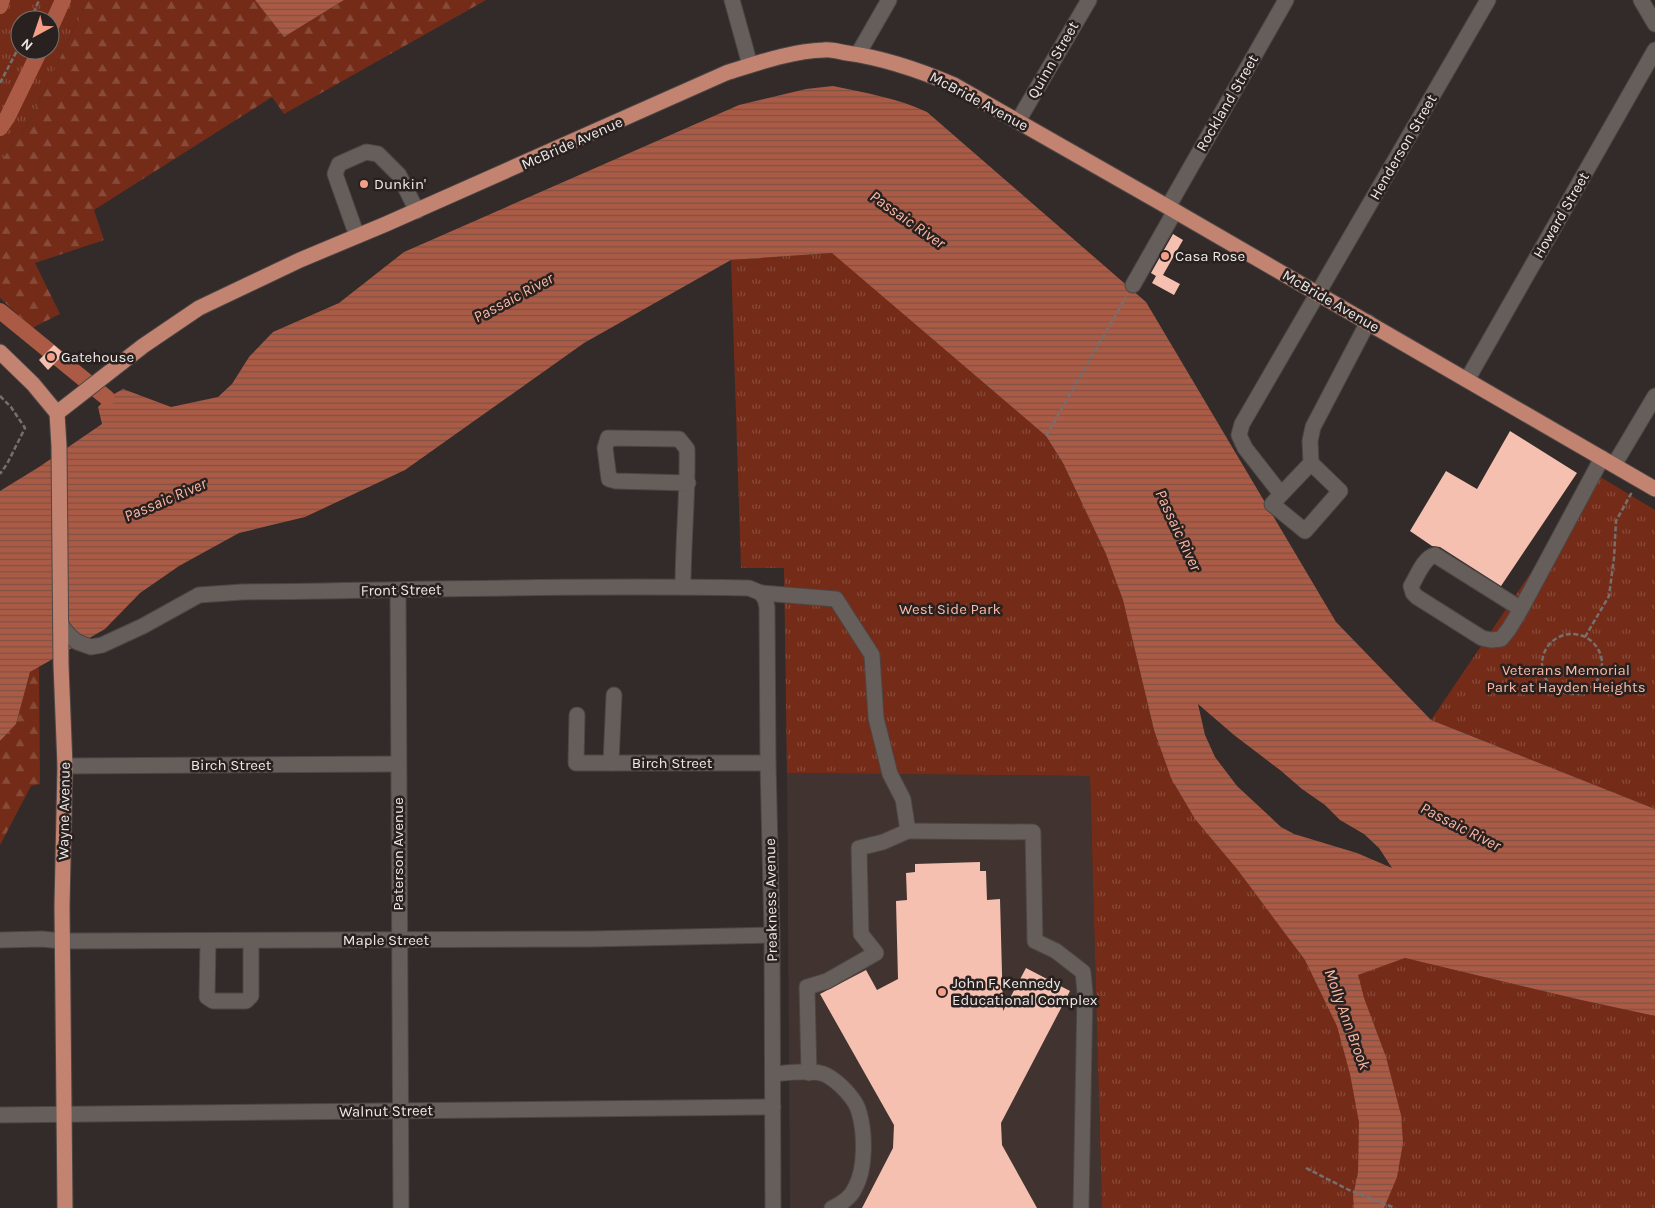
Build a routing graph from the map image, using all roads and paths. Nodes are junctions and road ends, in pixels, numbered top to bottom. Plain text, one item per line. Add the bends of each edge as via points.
1 (732, 0) edge
2 (889, 0) edge
3 (1089, 0) edge
4 (1286, 0) edge
5 (1488, 0) edge
6 (1642, 1) edge
7 (1655, 24) edge
8 (1655, 50) edge
9 (858, 54) junction
10 (12, 60) edge
11 (750, 65) junction
12 (0, 82) edge
13 (1018, 121) junction
14 (1172, 209) junction
15 (417, 211) junction
16 (357, 236) junction
17 (1133, 285) joint
18 (1318, 293) junction
19 (1368, 322) junction
20 (0, 352) edge
21 (1466, 380) junction
22 (0, 396) edge
23 (1655, 396) edge
24 (57, 413) junction
25 (1046, 436) dead end
26 (1608, 462) junction
27 (1311, 463) junction
28 (0, 474) edge
29 (1640, 480) junction
30 (688, 483) junction
31 (1655, 489) edge
32 (1282, 494) junction
33 (683, 587) junction
34 (398, 590) junction
35 (761, 594) junction
36 (1520, 609) junction
37 (61, 626) junction
38 (1585, 637) junction
39 (614, 695) dead end
40 (577, 715) dead end
41 (611, 763) junction
42 (768, 763) junction
43 (398, 764) junction
44 (64, 766) junction
45 (908, 831) junction
46 (772, 935) junction
47 (0, 940) edge
48 (251, 940) junction
49 (398, 940) junction
50 (62, 941) junction
51 (208, 941) junction
52 (809, 1073) junction
53 (772, 1074) junction
54 (773, 1107) junction
55 (400, 1111) junction
56 (0, 1115) edge
57 (64, 1115) junction
58 (1306, 1168) dead end
59 (64, 1208) edge
60 (401, 1208) edge
61 (772, 1208) edge
62 (832, 1208) edge
63 (1081, 1208) edge
64 (1395, 1208) edge

1 - 11 street
2 - 9 street
3 - 13 street, Quinn Street
4 - 14 street, Rockland Street
5 - 18 street, Henderson Street
6 - 7 street
8 - 21 street, Howard Street
9 - 11 main road, McBride Avenue via 825,50 792,54
9 - 13 main road, McBride Avenue via 917,69 954,85
10 - 12 path
11 - 15 main road, McBride Avenue
13 - 14 main road, McBride Avenue
14 - 17 street, Rockland Street
14 - 18 main road, McBride Avenue
15 - 16 main road, McBride Avenue
15 - 16 street via 399,175 378,154 366,152 339,164 335,174
16 - 24 main road, McBride Avenue via 199,308 143,346
17 - 25 path
18 - 19 main road, McBride Avenue
18 - 32 street, Henderson Street via 1242,424 1239,435 1245,448
19 - 21 main road, McBride Avenue
19 - 27 street via 1313,427
20 - 24 main road
21 - 26 main road, McBride Avenue
22 - 28 path via 25,428
23 - 26 street
24 - 37 main road, Wayne Avenue
26 - 29 main road, McBride Avenue
26 - 36 street
27 - 32 street
27 - 32 street via 1340,491 1305,531 1272,504
29 - 31 main road, McBride Avenue
29 - 38 path via 1616,521 1609,596
30 - 30 street via 687,448 679,439 608,438 605,448 609,479
30 - 33 street
33 - 34 street, Front Street
33 - 35 street, Front Street via 748,588
34 - 37 street, Front Street via 242,592 199,596 114,641 91,647 77,642
34 - 43 street, Paterson Avenue
35 - 42 street, Preakness Avenue via 767,607
35 - 45 street, Front Street via 836,599 872,655 876,718 890,774 903,800
36 - 36 street via 1435,555 1426,561 1411,586 1417,597 1482,638 1491,640 1501,639
37 - 44 main road, Wayne Avenue
38 - 38 path via 1568,634 1558,637 1545,651 1543,671 1557,690 1572,694 1582,692 1600,676 1602,662 1599,652
39 - 41 street
40 - 41 street, Birch Street via 576,763
41 - 42 street, Birch Street
42 - 46 street, Preakness Avenue
43 - 44 street, Birch Street
43 - 49 street, Paterson Avenue
44 - 50 main road, Wayne Avenue
45 - 52 street via 859,848 861,934 876,954 807,988
45 - 63 street via 1033,832 1035,941 1056,951 1083,972
46 - 49 street, Maple Street
46 - 53 street, Preakness Avenue
47 - 50 street, Maple Street
48 - 49 street, Maple Street
48 - 51 street, Maple Street
48 - 51 street via 251,996 246,1001 213,1001 207,996
49 - 55 street, Paterson Avenue
50 - 51 street, Maple Street
50 - 57 main road, Wayne Avenue
52 - 53 street
52 - 62 street via 826,1074 847,1092 859,1110 863,1131 862,1164 855,1188 841,1204
53 - 54 street, Preakness Avenue
54 - 55 street, Walnut Street
54 - 61 street, Preakness Avenue
55 - 57 street, Walnut Street
55 - 60 street, Paterson Avenue
56 - 57 street, Walnut Street
57 - 59 main road, Wayne Avenue
58 - 64 path

